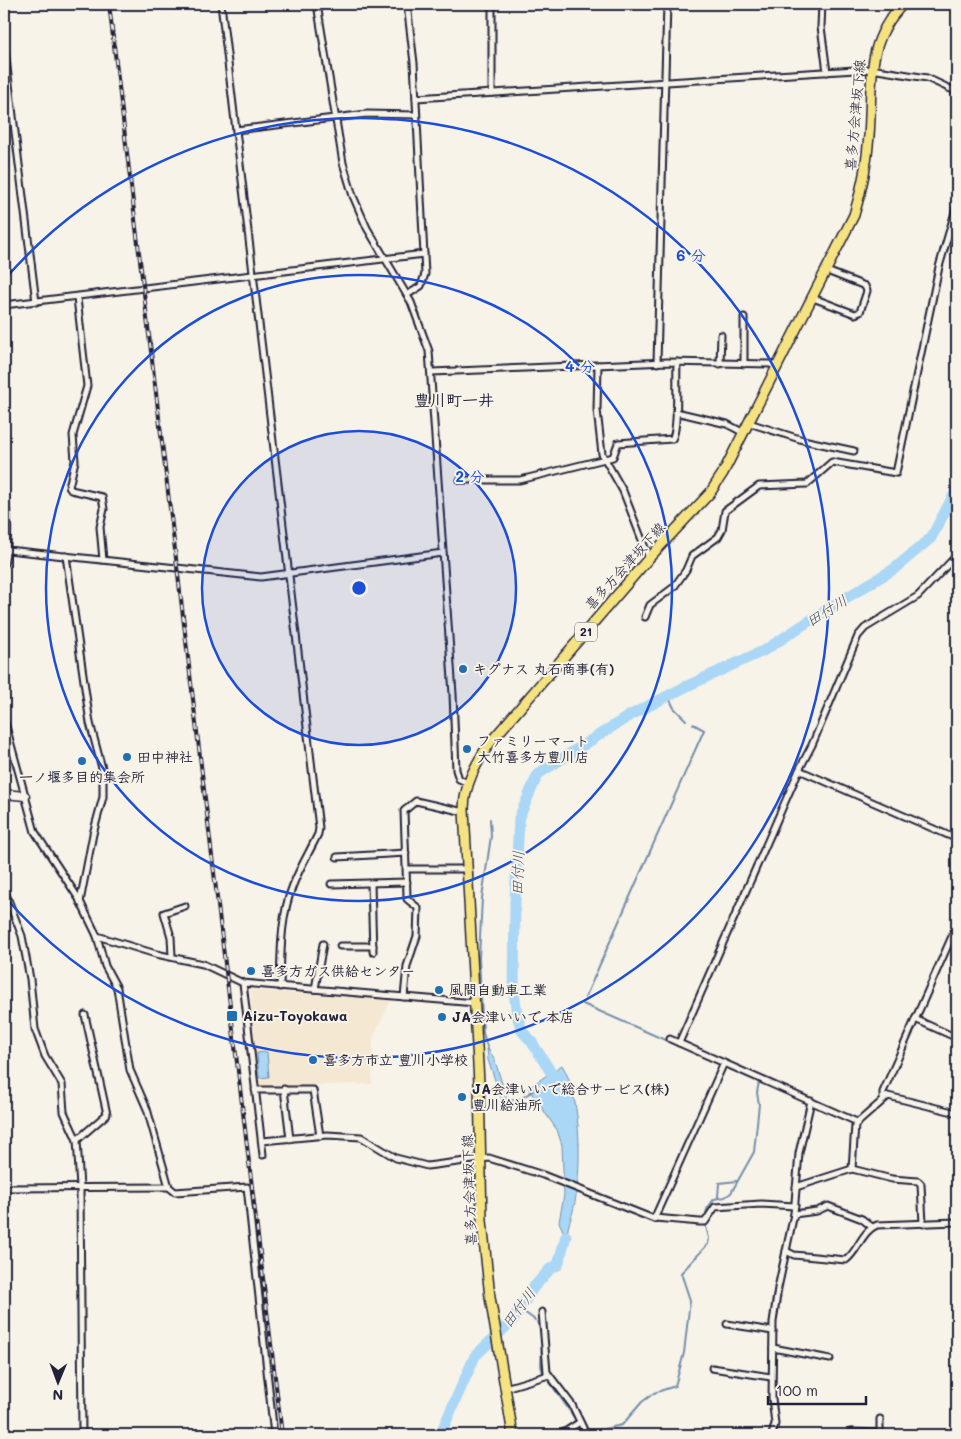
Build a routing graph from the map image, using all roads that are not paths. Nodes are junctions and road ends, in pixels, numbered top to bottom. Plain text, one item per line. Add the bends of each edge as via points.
1 (221, 4) edge
2 (317, 4) edge
3 (407, 4) edge
4 (492, 4) edge
5 (667, 4) edge
6 (822, 4) edge
7 (903, 4) edge
8 (4, 43) edge
9 (871, 69) junction
10 (827, 72) junction
11 (665, 82) junction
12 (957, 92) edge
13 (492, 93) junction
14 (416, 98) junction
15 (416, 115) junction
16 (336, 118) junction
17 (236, 130) junction
18 (957, 205) edge
19 (424, 254) junction
20 (387, 259) junction
21 (827, 271) junction
22 (252, 275) junction
23 (4, 285) edge
24 (407, 295) junction
25 (78, 298) junction
26 (813, 298) junction
27 (4, 301) edge
28 (36, 302) junction
29 (4, 305) edge
30 (744, 317) dead end
31 (721, 335) dead end
32 (677, 362) junction
33 (657, 363) junction
34 (720, 364) junction
35 (744, 364) junction
36 (598, 366) junction
37 (777, 366) junction
38 (432, 372) junction
39 (676, 412) junction
40 (749, 423) junction
41 (744, 433) junction
42 (854, 451) dead end
43 (604, 459) junction
44 (460, 480) dead end
45 (4, 492) edge
46 (8, 550) junction
47 (443, 553) junction
48 (957, 555) edge
49 (66, 556) junction
50 (649, 558) junction
51 (103, 560) junction
52 (4, 565) edge
53 (289, 572) junction
54 (645, 617) dead end
55 (4, 719) edge
56 (799, 770) junction
57 (468, 784) junction
58 (4, 794) edge
59 (25, 796) junction
60 (464, 812) junction
61 (957, 839) edge
62 (406, 853) junction
63 (337, 857) dead end
64 (406, 869) junction
65 (467, 869) junction
66 (407, 882) junction
67 (371, 883) junction
68 (331, 884) dead end
69 (4, 889) edge
70 (80, 902) junction
71 (184, 906) dead end
72 (957, 925) edge
73 (97, 936) junction
74 (323, 944) dead end
75 (340, 946) dead end
76 (172, 956) junction
77 (243, 984) junction
78 (280, 987) junction
79 (315, 990) junction
80 (404, 997) junction
81 (475, 1003) junction
82 (85, 1016) dead end
83 (916, 1019) junction
84 (957, 1038) edge
85 (670, 1039) dead end
86 (679, 1043) junction
87 (724, 1063) junction
88 (284, 1089) junction
89 (255, 1090) junction
90 (883, 1098) junction
91 (811, 1101) junction
92 (957, 1113) edge
93 (857, 1122) junction
94 (320, 1136) junction
95 (290, 1139) junction
96 (77, 1140) junction
97 (262, 1141) junction
98 (263, 1155) dead end
99 (480, 1159) junction
100 (852, 1169) junction
101 (80, 1187) junction
102 (169, 1187) junction
103 (796, 1187) junction
104 (4, 1188) edge
105 (795, 1206) junction
106 (794, 1214) junction
107 (655, 1218) junction
108 (957, 1222) edge
109 (923, 1224) junction
110 (872, 1227) junction
111 (786, 1251) junction
112 (542, 1312) dead end
113 (727, 1324) dead end
114 (773, 1331) junction
115 (773, 1348) junction
116 (830, 1359) dead end
117 (712, 1368) dead end
118 (549, 1375) junction
119 (772, 1377) junction
120 (505, 1388) junction
121 (880, 1419) dead end
122 (580, 1422) junction
123 (852, 1432) dead end
124 (880, 1434) edge
125 (82, 1435) edge
126 (274, 1435) edge
127 (513, 1435) edge
128 (560, 1435) edge
129 (590, 1435) edge
130 (772, 1435) edge

1 - 17 street
2 - 16 street
3 - 14 street
4 - 13 street
5 - 11 street
6 - 10 street via 821,27
7 - 9 main road, 喜多方会津坂下線 / 21 via 883,29
8 - 28 street
9 - 10 street
9 - 12 street via 926,78
9 - 21 main road, 喜多方会津坂下線 / 21 via 869,138 862,191
10 - 11 street
11 - 13 street
11 - 33 street
13 - 14 street
14 - 15 street
15 - 16 street via 367,114
15 - 19 street
16 - 17 street
16 - 20 street via 343,163 353,196 367,228
17 - 22 street
18 - 54 street via 938,267 896,473 832,462 807,484 759,486 725,511 718,537 692,556 674,587 650,606
19 - 20 street
19 - 24 street via 423,283
20 - 22 street
20 - 24 street
21 - 26 main road, 喜多方会津坂下線 / 21
21 - 26 street via 865,286 867,291 860,312 855,314
22 - 25 street
22 - 53 street
23 - 27 street
24 - 38 street via 426,341
25 - 28 street
25 - 51 street via 87,386 73,435 74,461 69,487 102,498
26 - 37 main road, 喜多方会津坂下線 / 21
28 - 29 street
30 - 35 street
31 - 34 street
32 - 33 street
32 - 34 street
32 - 39 street
33 - 36 street
34 - 35 street
35 - 37 street
36 - 38 street
36 - 43 street via 597,421
37 - 40 main road, 喜多方会津坂下線 / 21
38 - 47 street
39 - 41 street via 726,424
39 - 43 street via 672,439 618,443 615,455
40 - 41 main road, 喜多方会津坂下線 / 21
40 - 42 street via 803,440
41 - 50 main road, 喜多方会津坂下線 / 21 via 716,485
43 - 44 street via 520,480
43 - 50 street via 618,480
45 - 46 street
46 - 49 street
46 - 52 street
47 - 53 street
47 - 57 street via 456,770 458,778
48 - 56 street via 918,596 861,632
49 - 51 street
49 - 70 street via 90,723 103,772 103,797
50 - 57 main road, 喜多方会津坂下線 / 21 via 489,744
51 - 53 street via 252,577
53 - 78 street via 319,828 285,909
55 - 59 street
56 - 61 street
56 - 86 street
57 - 60 main road, 喜多方会津坂下線 / 21
58 - 59 street
59 - 70 street via 35,832
60 - 62 street via 420,801 405,808
60 - 65 main road, 喜多方会津坂下線 / 21
62 - 63 street
62 - 64 street
64 - 65 street
64 - 66 street
65 - 81 main road, 喜多方会津坂下線 / 21
66 - 67 street
66 - 80 street via 407,899 418,908 418,932 407,966
67 - 68 street
67 - 75 street via 373,949
69 - 96 street via 22,936 36,1034 62,1084 64,1112
70 - 73 street
71 - 76 street via 164,913
72 - 83 street
73 - 76 street
73 - 102 street via 105,966 116,988 130,1070 147,1109
74 - 79 street
76 - 77 street via 203,964
77 - 78 street
77 - 89 street
78 - 79 street
79 - 80 street
80 - 81 street
81 - 99 main road, 喜多方会津坂下線 / 21
82 - 96 street via 107,1114
83 - 84 street
83 - 90 street
85 - 86 street
86 - 87 street
87 - 91 street
87 - 107 street
88 - 89 street
88 - 94 street via 313,1090
88 - 95 street
89 - 97 street
90 - 92 street via 895,1096
90 - 93 street
91 - 93 street
91 - 103 street via 799,1153
93 - 100 street
94 - 95 street
94 - 99 street via 361,1137 396,1158 419,1166
95 - 97 street
96 - 101 street
97 - 98 street
99 - 107 street via 496,1159
99 - 120 main road, 喜多方会津坂下線 / 21 via 482,1227
100 - 103 street
100 - 109 street via 892,1179 918,1181 921,1184
101 - 102 street
101 - 104 street
101 - 125 street
102 - 126 street via 174,1192 247,1187
103 - 105 street
105 - 106 street
105 - 107 street via 715,1207 705,1222
106 - 110 street via 828,1206 862,1219
106 - 111 street
108 - 109 street
109 - 110 street
110 - 111 street via 846,1260 794,1255
111 - 114 street
112 - 118 street via 546,1350 544,1365
113 - 114 street
114 - 115 street
115 - 116 street
115 - 119 street
117 - 119 street
118 - 120 street
118 - 122 street via 572,1405
119 - 130 street via 775,1424
120 - 127 main road, 21
121 - 124 street
122 - 128 street
122 - 129 street
123 - 124 street

